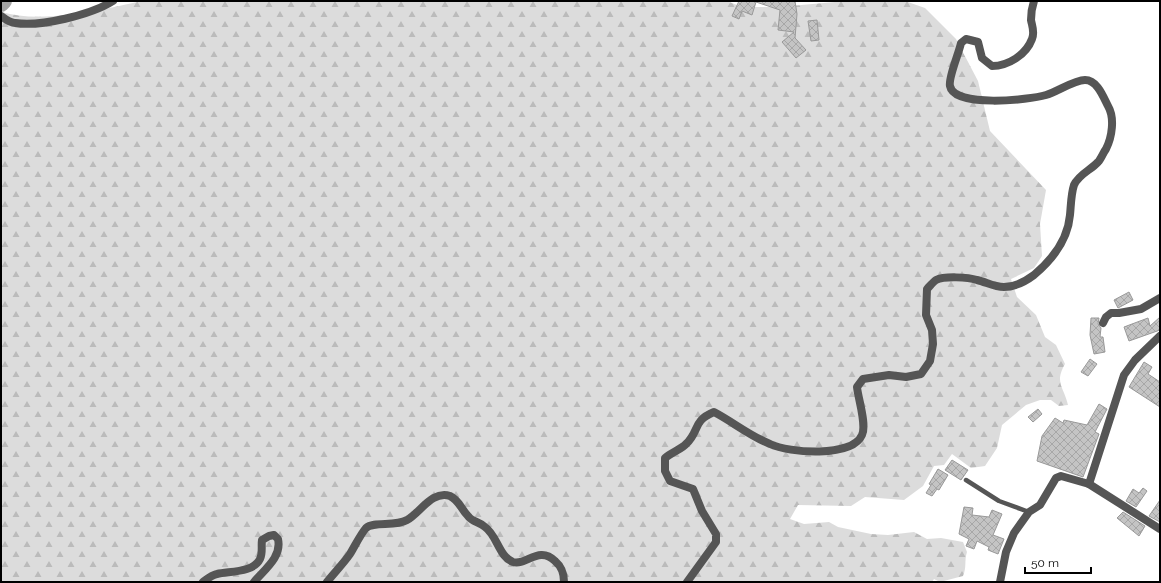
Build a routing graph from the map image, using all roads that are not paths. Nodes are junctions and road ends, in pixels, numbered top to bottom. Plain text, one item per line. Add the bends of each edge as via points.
1 (113, 1) edge
2 (1034, 1) edge
3 (1, 16) edge
4 (1160, 298) edge
5 (1103, 323) dead end
6 (1160, 336) edge
7 (966, 480) dead end
8 (1089, 484) junction
9 (1029, 512) junction
10 (1160, 529) edge
11 (203, 582) edge
12 (254, 582) edge
13 (327, 582) edge
14 (564, 582) edge
15 (687, 582) edge
16 (1000, 582) edge

1 - 3 street via 94,11 39,24 13,23
2 - 15 street via 1032,39 1026,49 1004,65 992,66 982,58 978,42 966,39 961,43 949,81 952,93 958,97 976,100 996,101 1044,96 1085,80 1094,82 1102,93 1110,110 1110,142 1098,162 1084,172 1075,184 1067,231 1061,247 1034,275 1015,285 1004,287 961,277 936,280 927,289 926,305 933,344 930,361 921,374 863,379 857,387 863,434 855,443 834,451 791,450 770,445 714,412 704,416 685,446 665,458 665,471 670,481 693,489 716,534 716,542
4 - 5 street via 1141,309 1111,313 1106,316
6 - 8 street via 1135,360 1124,375
7 - 9 lane via 999,501
8 - 9 street via 1061,476 1056,478 1040,505
8 - 10 street
9 - 16 street via 1014,533 1006,552
11 - 12 street via 216,574 242,570 254,565 262,555 262,540 274,535 278,539 276,557
13 - 14 street via 350,554 366,528 374,524 384,526 405,522 436,496 442,495 457,500 468,516 490,530 511,561 518,563 527,558 545,555 552,557 561,566

